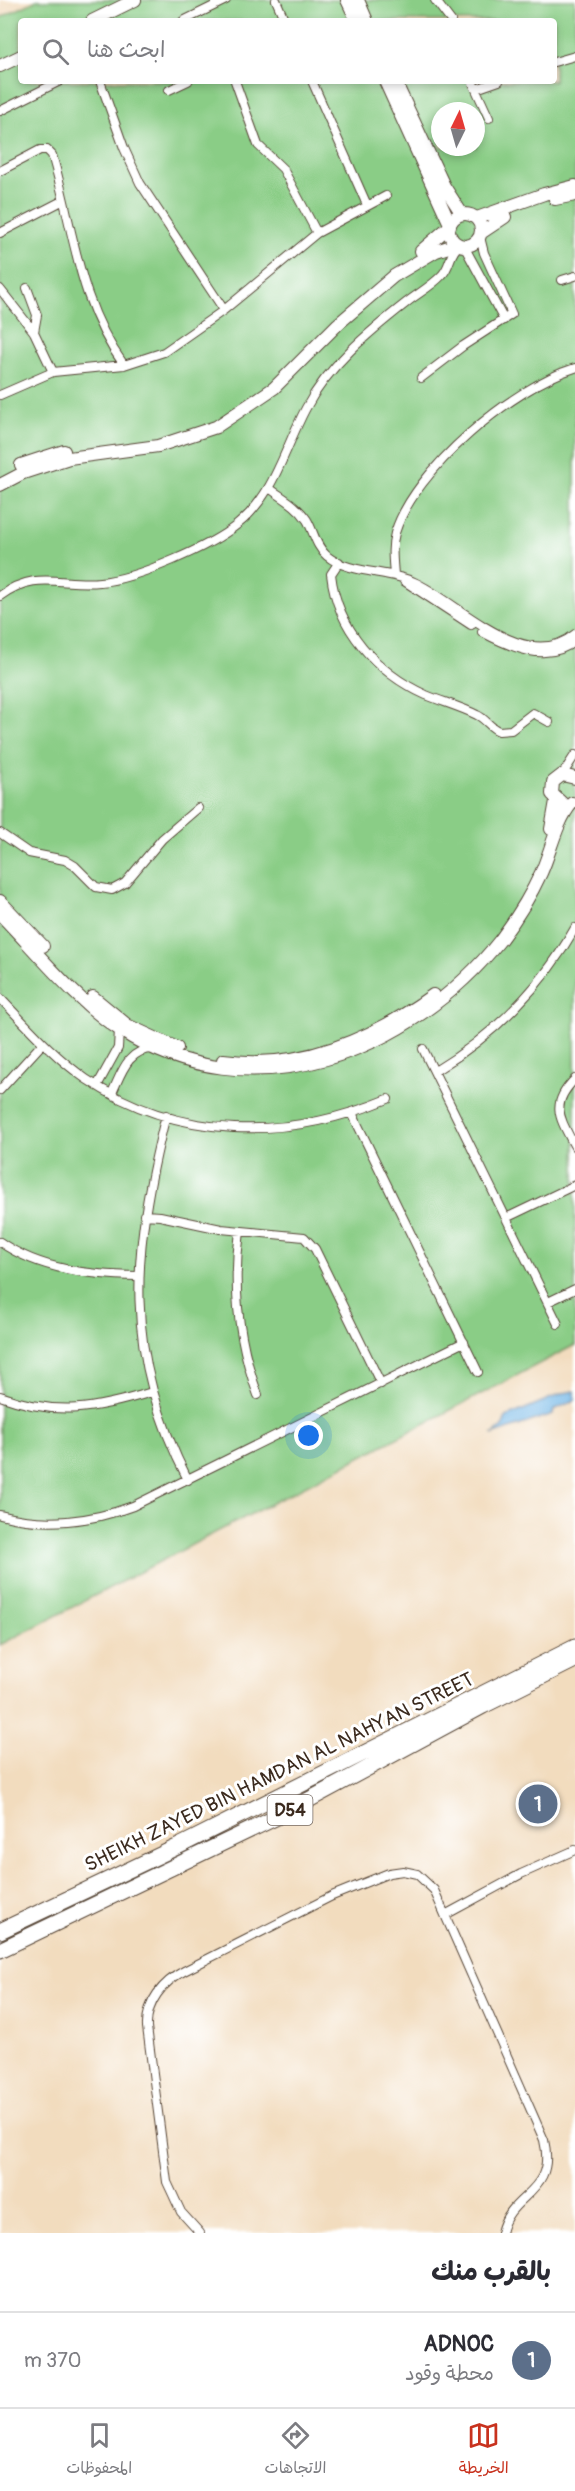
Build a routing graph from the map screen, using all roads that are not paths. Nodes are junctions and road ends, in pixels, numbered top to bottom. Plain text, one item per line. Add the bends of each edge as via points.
1 (135, 0) edge
2 (226, 0) edge
3 (276, 0) edge
4 (347, 0) edge
5 (357, 0) edge
6 (439, 1) edge
7 (98, 18) edge
8 (189, 18) edge
9 (284, 18) edge
10 (356, 18) edge
11 (366, 18) edge
12 (449, 18) edge
13 (575, 56) edge
14 (18, 57) edge
15 (557, 61) edge
16 (0, 66) edge
17 (54, 84) edge
18 (101, 84) edge
19 (182, 84) edge
20 (236, 84) edge
21 (313, 84) edge
22 (386, 84) edge
23 (396, 84) edge
24 (474, 85) edge
25 (169, 90) dead end
26 (0, 111) edge
27 (489, 118) dead end
28 (0, 171) edge
29 (575, 186) edge
30 (575, 195) edge
31 (386, 196) dead end
32 (62, 201) junction
33 (367, 205) junction
34 (462, 214) junction
35 (477, 218) junction
36 (450, 225) junction
37 (0, 233) edge
38 (317, 233) junction
39 (481, 235) junction
40 (461, 245) junction
41 (575, 276) edge
42 (562, 280) dead end
43 (27, 288) dead end
44 (0, 289) edge
45 (224, 310) junction
46 (508, 317) junction
47 (34, 332) junction
48 (124, 365) junction
49 (575, 368) edge
50 (53, 372) junction
51 (421, 378) dead end
52 (0, 395) edge
53 (0, 477) edge
54 (0, 485) edge
55 (269, 488) junction
56 (339, 562) junction
57 (398, 577) junction
58 (0, 596) edge
59 (575, 634) edge
60 (575, 641) edge
61 (549, 722) dead end
62 (575, 755) edge
63 (569, 776) edge
64 (556, 801) junction
65 (573, 802) edge
66 (198, 808) dead end
67 (2, 837) edge
68 (0, 901) edge
69 (0, 914) edge
70 (575, 928) edge
71 (0, 998) edge
72 (119, 1030) junction
73 (43, 1043) junction
74 (154, 1048) junction
75 (423, 1048) dead end
76 (110, 1064) junction
77 (123, 1071) junction
78 (435, 1071) junction
79 (575, 1079) edge
80 (97, 1086) junction
81 (0, 1090) edge
82 (112, 1094) junction
83 (388, 1099) dead end
84 (352, 1113) junction
85 (166, 1115) junction
86 (575, 1147) edge
87 (575, 1185) edge
88 (144, 1215) junction
89 (508, 1218) junction
90 (240, 1231) junction
91 (0, 1242) edge
92 (138, 1276) junction
93 (575, 1289) edge
94 (548, 1302) junction
95 (558, 1324) dead end
96 (464, 1342) junction
97 (478, 1372) dead end
98 (381, 1384) junction
99 (152, 1392) junction
100 (258, 1395) dead end
101 (0, 1397) edge
102 (188, 1480) junction
103 (0, 1515) edge
104 (575, 1647) edge
105 (575, 1660) edge
106 (575, 1850) edge
107 (445, 1916) junction
108 (0, 1931) edge
109 (0, 1950) edge
110 (200, 2233) edge
111 (501, 2233) edge

1 - 7 street
2 - 8 street
3 - 9 street
4 - 10 street
5 - 11 street
6 - 12 street
13 - 15 street
14 - 16 street
17 - 26 street
18 - 45 street via 140,183
19 - 25 street
20 - 38 street via 258,145 283,169
21 - 33 street
22 - 36 street
23 - 34 street via 447,194
24 - 27 street
28 - 32 street via 36,151 47,150 53,158
29 - 35 street
30 - 39 street via 501,218
31 - 33 street
32 - 37 street
32 - 48 street via 88,301
33 - 38 street
34 - 35 street
34 - 36 street
35 - 39 street
36 - 40 street via 452,238
36 - 53 street via 430,245 360,294 280,374 238,406 179,433 55,453
38 - 45 street
39 - 40 street via 473,244
39 - 46 street
40 - 46 street
40 - 54 street via 436,251 394,276 338,324 274,388 222,423 166,444 84,454 53,462
40 - 55 street via 453,251 442,276 380,325 327,377 306,406
41 - 42 street
43 - 47 street via 37,315
44 - 47 street
45 - 48 street via 177,345
46 - 51 street
47 - 50 street
48 - 50 street
49 - 57 street via 545,380 511,401 433,472 399,523 393,542
50 - 52 street
55 - 56 street via 301,513 321,550
55 - 58 street via 249,514 204,546 132,574 91,582 42,579 16,586
56 - 57 street
56 - 61 street via 332,570 332,579 347,626 388,672 427,695 477,715 499,731 511,730 533,713
57 - 59 street via 422,586 490,630 526,644 551,647
57 - 60 street via 476,628 514,646 553,653
62 - 63 street
63 - 64 street via 551,786
64 - 65 street
64 - 68 street via 551,830 521,895 496,932 462,969 422,1003 378,1029 328,1050 293,1059 216,1059 186,1052 141,1033 89,994
65 - 74 street via 532,890 501,938 465,979 407,1023 332,1058 276,1070 214,1066
66 - 67 street via 156,845 121,886 112,890 96,887 65,860 29,853
69 - 72 street via 93,1009
70 - 78 street via 550,966 509,1015
71 - 73 street
72 - 74 street
72 - 76 street via 118,1048
73 - 80 street
73 - 81 street
74 - 77 street via 136,1053
75 - 78 street
76 - 77 street
76 - 80 street
77 - 82 street
78 - 89 street
79 - 86 street via 559,1104 562,1121
80 - 82 street
82 - 85 street
83 - 84 street
84 - 85 street via 314,1124 268,1129 222,1127
84 - 96 street
85 - 88 street
87 - 89 street
88 - 90 street
88 - 92 street
89 - 94 street
90 - 98 street via 299,1235 312,1245
90 - 100 street via 236,1268 238,1315 246,1360
91 - 92 street via 61,1268
92 - 99 street via 141,1336
93 - 94 street
94 - 95 street
96 - 97 street
96 - 98 street
98 - 102 street
99 - 101 street via 109,1405 72,1410 44,1408
99 - 102 street
102 - 103 street via 133,1506 89,1519 46,1522
104 - 108 highway, SHEIKH ZAYED BIN HAMDAN AL NAHYAN STREET / D54 via 179,1846
105 - 109 highway, SHEIKH ZAYED BIN HAMDAN AL NAHYAN STREET / D54 via 256,1828
106 - 107 street
107 - 110 street via 434,1890 423,1877 410,1872 389,1873 309,1907 178,1974 162,1987 147,2022 165,2171 175,2202
107 - 111 street via 546,2147 546,2168 541,2180 508,2216

